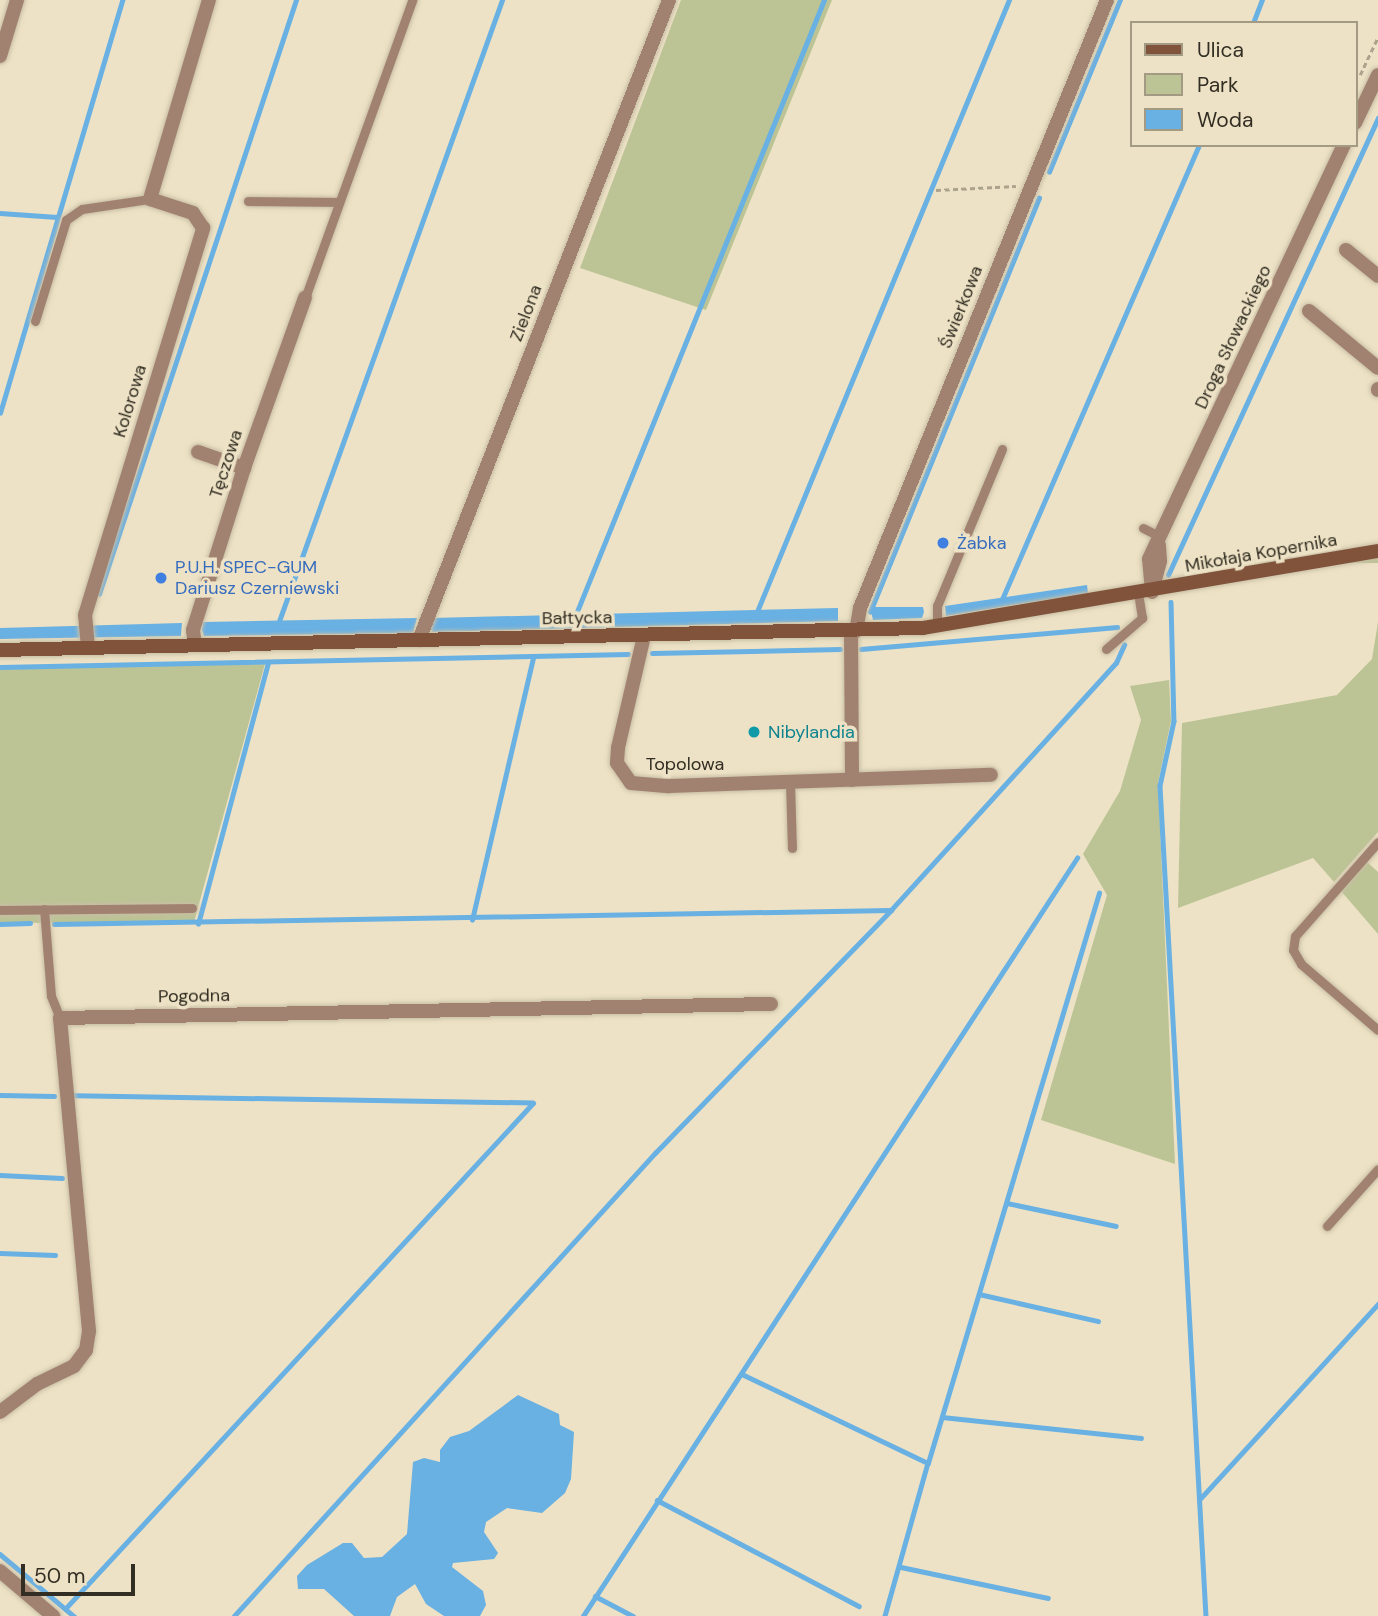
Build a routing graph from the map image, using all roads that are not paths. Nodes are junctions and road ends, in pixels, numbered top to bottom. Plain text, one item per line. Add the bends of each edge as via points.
1 (17, 0) edge
2 (209, 0) edge
3 (412, 0) edge
4 (669, 0) edge
5 (1107, 0) edge
6 (0, 56) edge
7 (1378, 75) edge
8 (1357, 118) edge
9 (1344, 147) edge
10 (150, 199) junction
11 (248, 201) dead end
12 (339, 202) junction
13 (1346, 250) dead end
14 (1378, 276) edge
15 (304, 298) joint
16 (1309, 311) dead end
17 (35, 321) dead end
18 (1378, 368) edge
19 (1002, 449) dead end
20 (198, 452) dead end
21 (244, 468) junction
22 (1143, 528) dead end
23 (1160, 541) junction
24 (1378, 551) edge
25 (1145, 593) junction
26 (937, 627) junction
27 (854, 631) junction
28 (645, 636) junction
29 (419, 640) junction
30 (87, 643) junction
31 (195, 645) junction
32 (1106, 649) dead end
33 (0, 650) edge
34 (991, 775) dead end
35 (852, 780) junction
36 (789, 782) junction
37 (1376, 847) edge
38 (792, 848) dead end
39 (192, 908) dead end
40 (44, 909) junction
41 (0, 910) edge
42 (771, 1004) dead end
43 (60, 1018) junction
44 (1378, 1030) edge
45 (1378, 1169) edge
46 (1327, 1226) dead end
47 (0, 1412) edge
48 (0, 1571) edge
49 (52, 1616) edge

1 - 6 street
2 - 10 street
3 - 12 lane
4 - 29 street, Zielona
5 - 27 street, Świerkowa
7 - 8 street
9 - 23 street, Droga Słowackiego
10 - 17 lane, Kolorowa via 82,209 66,220
10 - 30 street, Kolorowa via 192,213 203,228 85,622
11 - 12 lane
12 - 15 lane
13 - 14 street
15 - 21 street, Tęczowa
16 - 18 street
19 - 26 lane via 937,606
20 - 21 street
21 - 31 street, Tęczowa via 193,630
22 - 23 lane
23 - 25 street, Droga Słowackiego via 1160,561
24 - 25 main road, Mikołaja Kopernika
25 - 26 main road, Bałtycka
25 - 32 lane via 1142,618
26 - 27 main road, Bałtycka
27 - 28 main road, Bałtycka
27 - 35 street
28 - 29 main road, Bałtycka
28 - 36 street, Topolowa via 618,748 622,775 647,786
29 - 31 main road, Bałtycka
30 - 31 main road, Bałtycka
30 - 33 main road, Bałtycka
34 - 35 street, Topolowa
35 - 36 street, Topolowa
36 - 38 lane
37 - 44 lane via 1295,936 1293,950 1301,964
39 - 40 lane
40 - 41 lane
40 - 43 lane via 51,996
42 - 43 street, Pogodna
43 - 47 street via 89,1331 86,1350 74,1366 37,1384
45 - 46 lane
48 - 49 street

